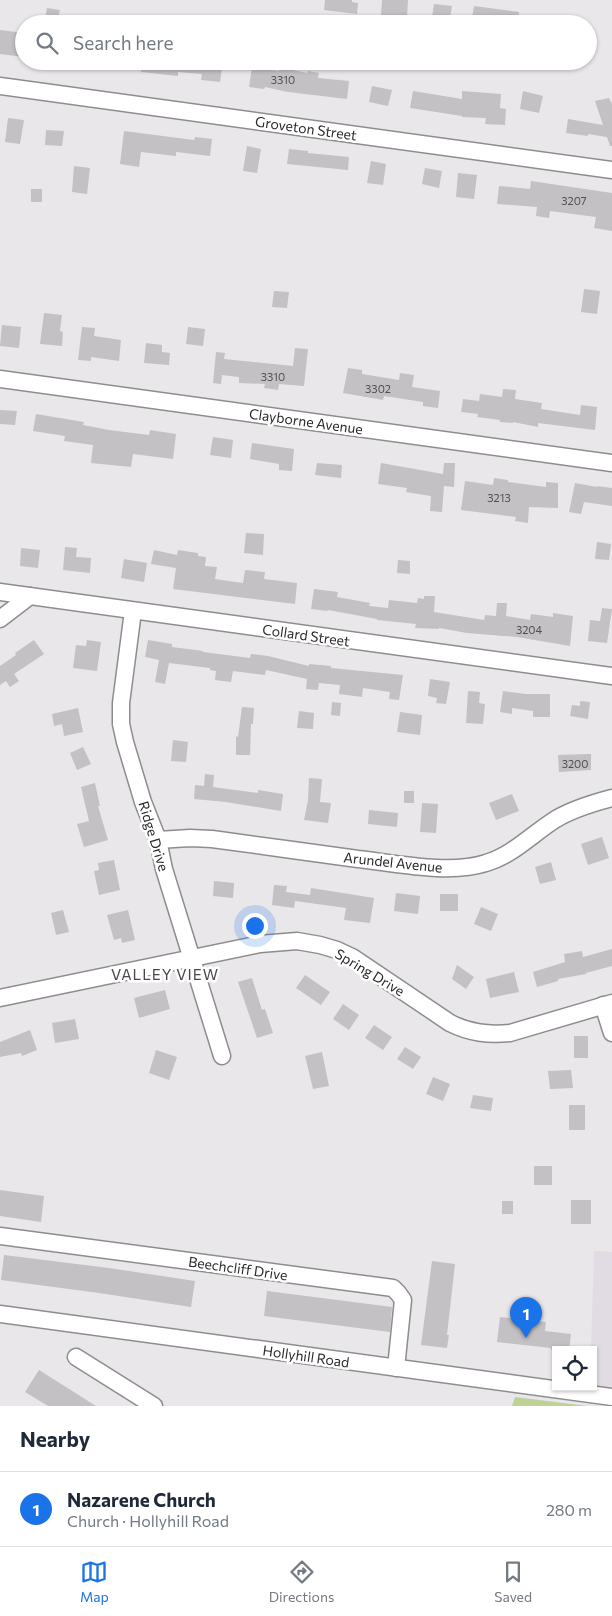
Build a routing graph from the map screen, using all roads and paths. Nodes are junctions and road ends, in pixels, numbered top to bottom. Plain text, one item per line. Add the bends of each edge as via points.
1 (0, 86) edge
2 (612, 170) edge
3 (0, 379) edge
4 (612, 463) edge
5 (0, 592) edge
6 (30, 596) junction
7 (134, 611) junction
8 (0, 619) edge
9 (612, 676) edge
10 (612, 798) edge
11 (158, 840) junction
12 (192, 958) junction
13 (0, 998) edge
14 (608, 1004) edge
15 (612, 1032) edge
16 (222, 1056) dead end
17 (0, 1236) edge
18 (0, 1314) edge
19 (76, 1358) dead end
20 (396, 1368) junction
21 (612, 1397) edge
22 (154, 1406) edge

1 - 2 street, Groveton Street
3 - 4 street, Clayborne Avenue
5 - 6 street, Collard Street
6 - 7 street, Collard Street
6 - 8 street
7 - 9 street, Collard Street
7 - 11 street, Ridge Drive via 121,703 122,724 143,802
10 - 11 street, Arundel Avenue via 556,819 499,859 468,867 412,866 212,839
11 - 12 street, Ridge Drive
12 - 13 street, Spring Drive
12 - 14 street, Spring Drive via 277,942 320,944 352,957 450,1023 482,1034 510,1032
12 - 16 street, Ridge Drive
14 - 15 street
17 - 20 street, Beechcliff Drive via 393,1288 403,1300
18 - 20 street, Hollyhill Road
19 - 22 street
20 - 21 street, Hollyhill Road

